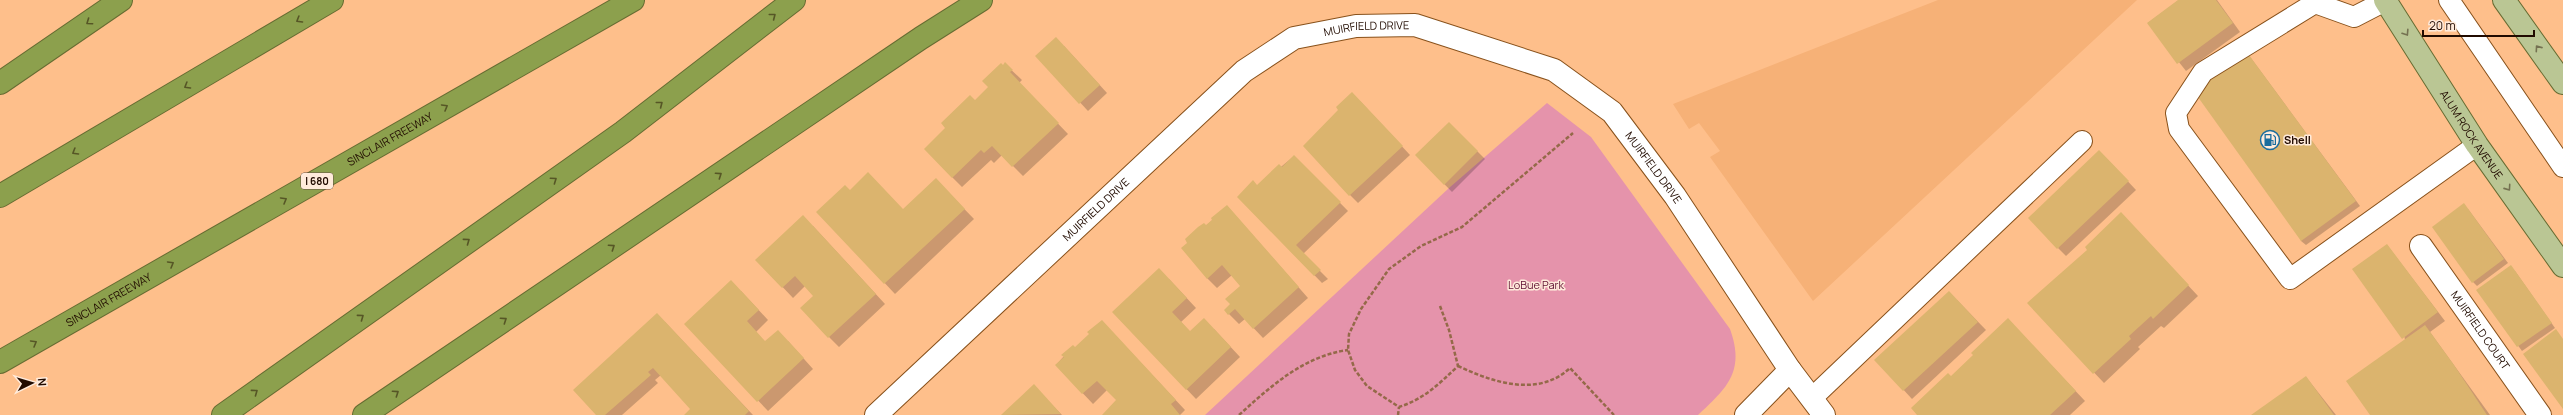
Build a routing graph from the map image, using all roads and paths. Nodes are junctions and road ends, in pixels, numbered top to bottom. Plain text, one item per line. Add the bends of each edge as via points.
1 (121, 0) edge
2 (332, 0) edge
3 (633, 0) edge
4 (794, 0) edge
5 (981, 0) edge
6 (2385, 0) edge
7 (2449, 0) edge
8 (2504, 0) edge
9 (2562, 80) edge
10 (0, 83) edge
11 (1573, 133) dead end
12 (2082, 141) dead end
13 (2477, 145) junction
14 (2563, 167) edge
15 (0, 196) edge
16 (2421, 246) dead end
17 (2563, 266) edge
18 (1440, 306) dead end
19 (1348, 350) junction
20 (0, 362) edge
21 (1458, 366) junction
22 (1790, 370) junction
23 (1398, 407) junction
24 (1818, 407) edge
25 (223, 415) edge
26 (364, 415) edge
27 (876, 415) edge
28 (1239, 415) edge
29 (1398, 415) edge
30 (1614, 415) edge
31 (1746, 415) edge
32 (2540, 415) edge

1 -> 10 highway
2 -> 15 highway
20 -> 3 highway, SINCLAIR FREEWAY / I 680
25 -> 4 highway via 623,132
26 -> 5 highway
6 -> 13 main road, ALUM ROCK AVENUE
6 - 13 lane via 2354,17 2315,3 2203,72 2176,113 2179,129 2290,279
7 - 14 lane
9 -> 8 main road
11 - 19 path via 1462,226 1421,246 1389,269 1361,309 1349,334
12 - 24 lane
13 -> 17 main road, ALUM ROCK AVENUE
16 - 32 street, MUIRFIELD COURT
18 - 21 path
19 - 23 path via 1355,370 1367,386
19 - 28 path via 1330,352 1305,364 1271,385
21 - 23 path via 1438,386 1417,401
21 - 30 path via 1492,380 1516,385 1540,383 1562,375 1570,368
22 - 24 street, MUIRFIELD DRIVE
22 - 27 street, MUIRFIELD DRIVE via 1675,196 1612,112 1554,70 1415,25 1356,26 1294,38 1244,71
22 - 31 street
23 - 29 path

